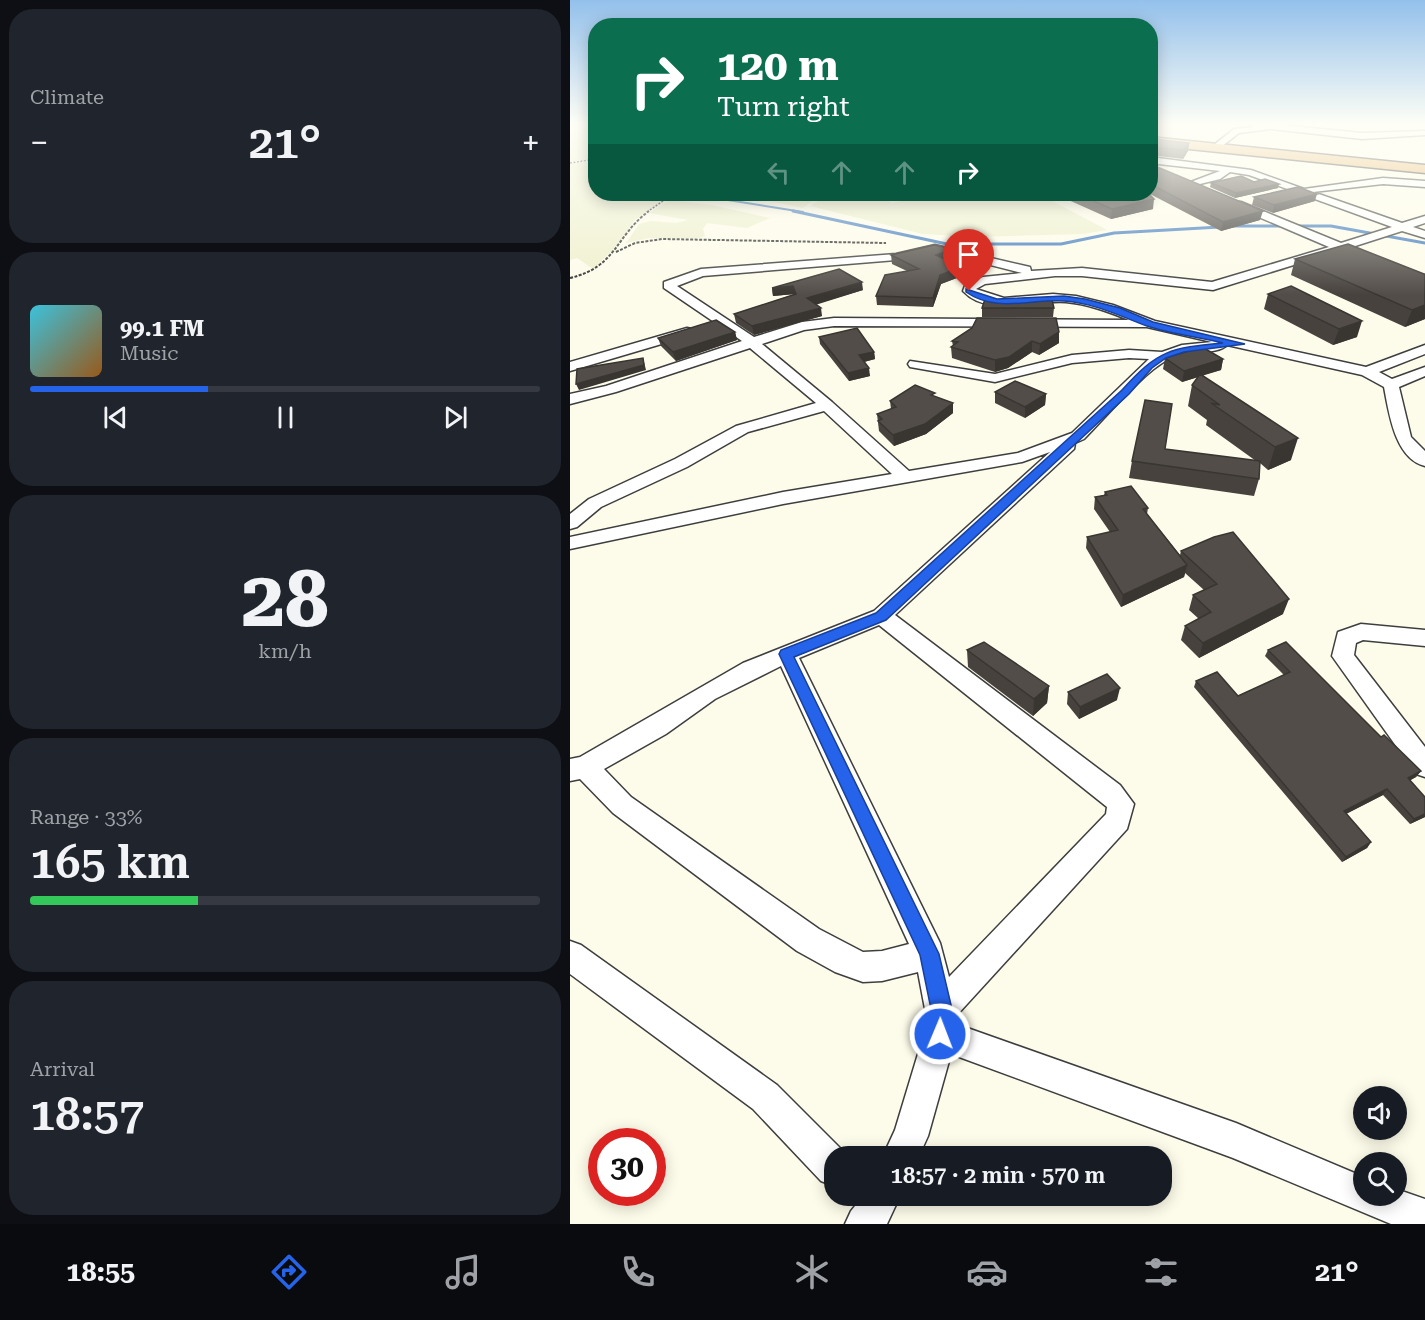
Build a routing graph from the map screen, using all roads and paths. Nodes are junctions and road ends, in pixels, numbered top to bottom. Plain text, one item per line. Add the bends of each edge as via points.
1 (1196, 181) edge
2 (1274, 181) edge
3 (1378, 182) junction
4 (1425, 184) edge
5 (1297, 189) junction
6 (1404, 193) dead end
7 (1213, 194) edge
8 (1276, 194) edge
9 (1224, 198) edge
10 (1255, 198) edge
11 (664, 201) edge
12 (1234, 203) junction
13 (1425, 219) edge
14 (1404, 227) junction
15 (1425, 235) edge
16 (887, 243) dead end
17 (1340, 247) junction
18 (616, 252) junction
19 (1361, 256) edge
20 (1038, 274) junction
21 (570, 278) edge
22 (729, 320) junction
23 (1151, 324) junction
24 (753, 343) junction
25 (1240, 344) junction
26 (1425, 350) edge
27 (1163, 356) junction
28 (915, 364) dead end
29 (570, 367) edge
30 (1425, 371) edge
31 (1367, 372) junction
32 (1391, 385) junction
33 (570, 399) edge
34 (827, 405) junction
35 (1078, 436) junction
36 (1425, 461) edge
37 (904, 476) junction
38 (570, 523) edge
39 (570, 543) edge
40 (881, 616) junction
41 (1425, 638) edge
42 (786, 654) junction
43 (1425, 766) edge
44 (577, 768) edge
45 (929, 954) junction
46 (570, 957) edge
47 (941, 1022) junction
48 (906, 1146) edge
49 (824, 1158) edge
50 (1353, 1191) edge
51 (1392, 1206) edge
52 (1425, 1218) edge

1 - 7 street via 1186,183
2 - 5 street
3 - 4 street
3 - 5 street
3 - 6 street
5 - 8 street
5 - 14 street
9 - 12 street
10 - 12 street
11 - 18 path via 638,220
12 - 17 street
13 - 14 street
14 - 15 street
14 - 17 street
16 - 18 path via 662,239 635,243
17 - 19 street
17 - 20 street via 1213,286 1082,272
18 - 21 path via 596,270
20 - 22 street via 950,250 927,248 896,256 701,273 668,285
20 - 23 street via 983,281 970,286 969,291 997,302 1064,298 1117,310
22 - 24 street
22 - 29 street
23 - 24 street via 860,320 802,326
23 - 25 street
24 - 33 street
24 - 34 street
25 - 27 street via 1182,349
25 - 31 street
26 - 31 street
27 - 28 street via 1129,354 1072,359 995,378
27 - 35 street
30 - 32 street
31 - 32 street
32 - 36 street via 1403,438
34 - 37 street
34 - 38 street via 742,429 595,503
35 - 37 street via 1022,457
35 - 40 street
37 - 39 street
40 - 42 street
40 - 47 street via 1111,793 1120,804 1118,820
41 - 43 street via 1361,632 1346,638 1343,656
42 - 44 street via 707,693 657,727
42 - 45 street
44 - 45 street via 808,940 846,962 863,967 882,966
45 - 47 street
46 - 49 street via 765,1097
47 - 48 street
47 - 50 street
51 - 52 street

